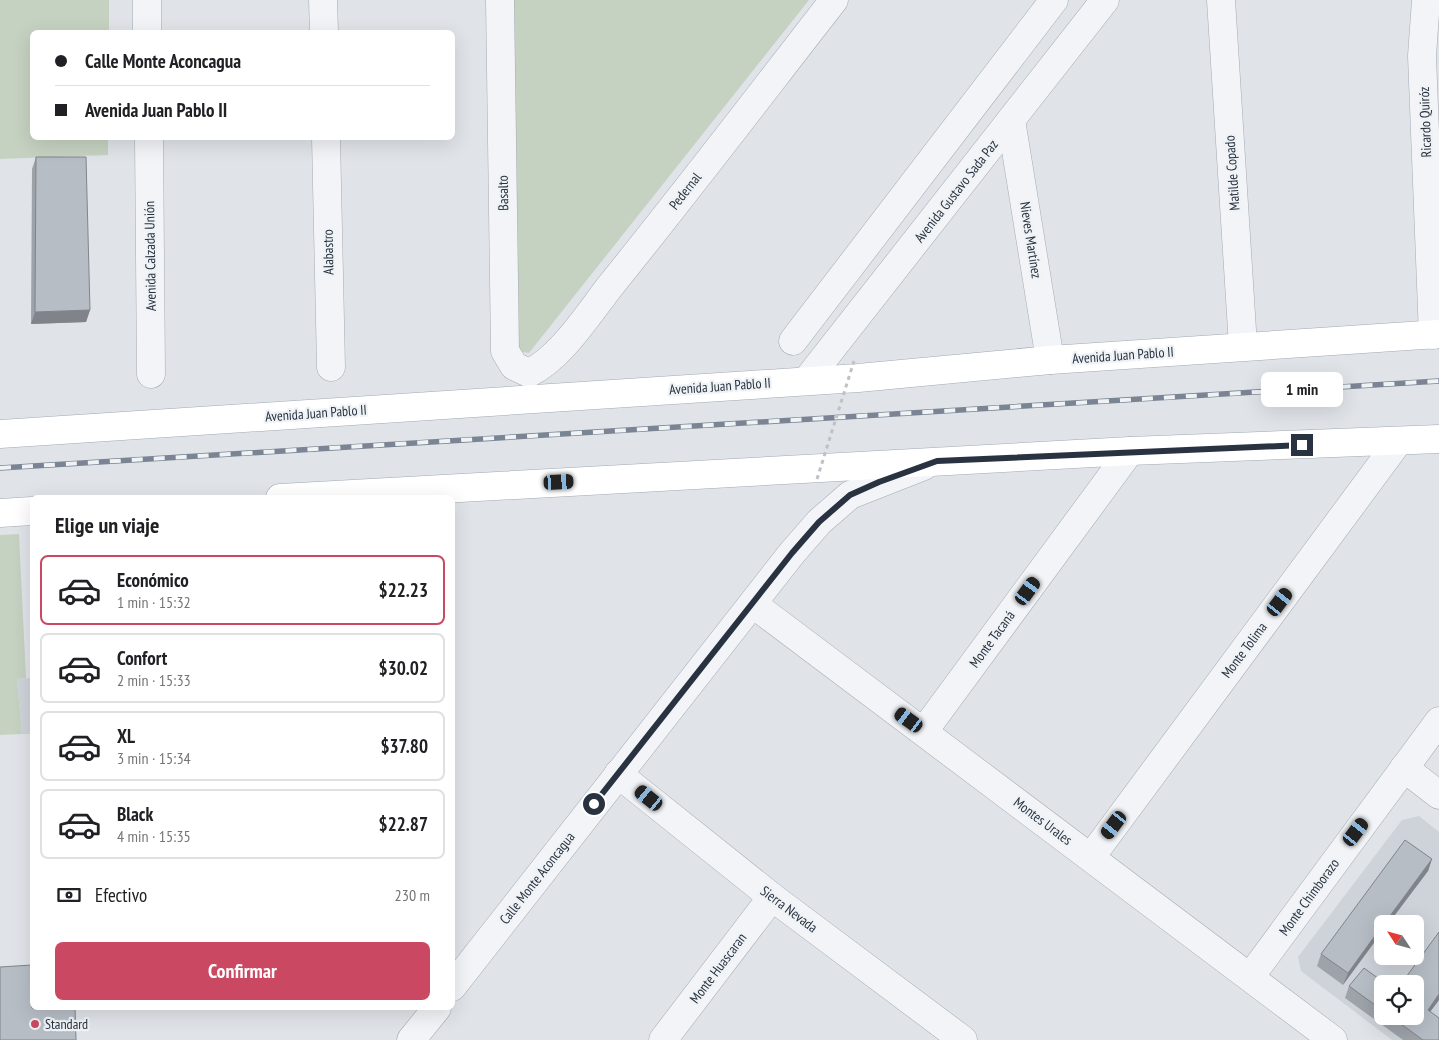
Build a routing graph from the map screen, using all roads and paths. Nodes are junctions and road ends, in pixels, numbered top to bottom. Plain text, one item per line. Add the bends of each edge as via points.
1 (147, 0) edge
2 (323, 0) edge
3 (500, 0) edge
4 (834, 0) edge
5 (1054, 0) edge
6 (1105, 0) edge
7 (1221, 0) edge
8 (1426, 0) edge
9 (147, 30) edge
10 (324, 30) edge
11 (1011, 120) junction
12 (149, 140) edge
13 (326, 140) edge
14 (1436, 334) edge
15 (793, 341) dead end
16 (1243, 346) junction
17 (1050, 360) junction
18 (854, 361) dead end
19 (331, 367) dead end
20 (529, 373) joint
21 (152, 374) dead end
22 (807, 380) junction
23 (0, 434) edge
24 (1439, 439) edge
25 (1398, 442) junction
26 (1130, 451) junction
27 (937, 461) junction
28 (818, 479) dead end
29 (320, 495) edge
30 (30, 511) edge
31 (0, 513) edge
32 (753, 604) junction
33 (1439, 721) edge
34 (924, 731) junction
35 (1404, 768) junction
36 (618, 774) junction
37 (1439, 795) edge
38 (1090, 857) junction
39 (772, 897) junction
40 (1250, 977) junction
41 (455, 983) edge
42 (435, 1010) edge
43 (933, 1031) edge
44 (412, 1040) edge
45 (663, 1040) edge
46 (963, 1040) edge
47 (1333, 1040) edge

1 - 9 street
2 - 10 street
3 - 20 street, Basalto via 505,351 514,366
4 - 20 street, Pedernal via 556,353
5 - 15 street
6 - 11 street, Avenida Gustavo Sada Paz
7 - 16 street, Matilde Copado
8 - 14 street, Ricardo Quiróz via 1422,56
11 - 17 street, Nieves Martínez
11 - 22 street, Avenida Gustavo Sada Paz
12 - 21 street, Avenida Calzada Unión
13 - 19 street, Alabastro
14 - 16 main road, Avenida Juan Pablo II
16 - 17 main road, Avenida Juan Pablo II
17 - 22 main road, Avenida Juan Pablo II
18 - 28 path, bridge
22 - 23 main road, Avenida Juan Pablo II
24 - 25 main road
25 - 26 main road
25 - 38 street, Monte Tolima
26 - 27 main road
26 - 34 street, Monte Tacaná
27 - 29 main road
27 - 32 street, Calle Monte Aconcagua via 850,495 792,553
30 - 31 main road
32 - 34 street, Montes Urales
32 - 36 street, Calle Monte Aconcagua
33 - 35 street, Monte Chimborazo
34 - 38 street, Montes Urales
35 - 37 street
35 - 40 street, Monte Chimborazo
36 - 39 street, Sierra Nevada
36 - 41 street, Calle Monte Aconcagua
38 - 40 street, Montes Urales
39 - 43 street, Sierra Nevada
39 - 45 street, Monte Huascaran
40 - 47 street, Montes Urales
42 - 44 street
43 - 46 street, Sierra Nevada

